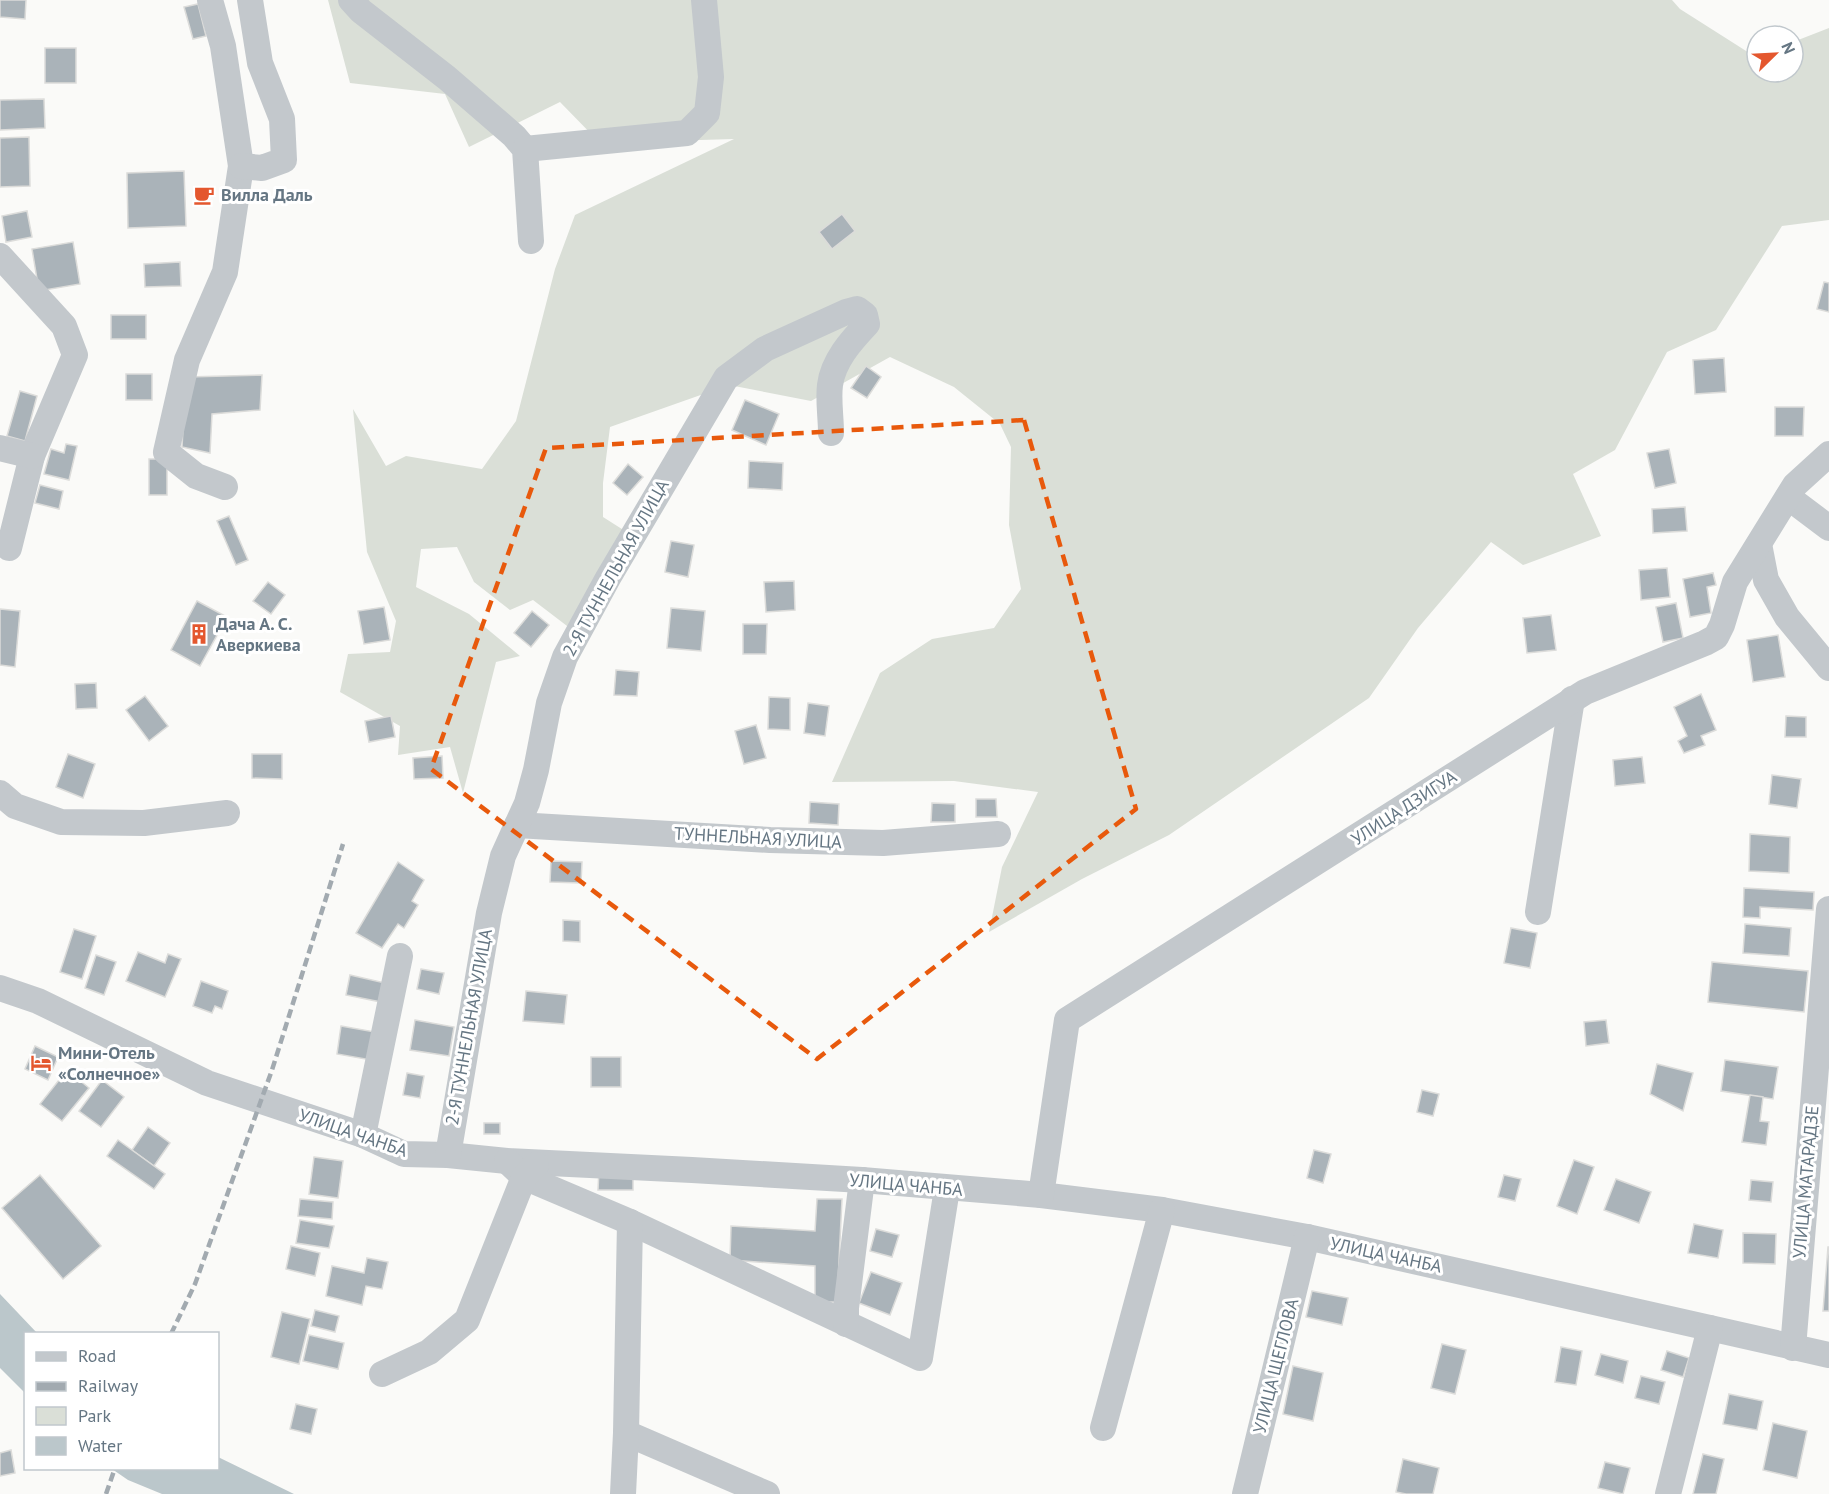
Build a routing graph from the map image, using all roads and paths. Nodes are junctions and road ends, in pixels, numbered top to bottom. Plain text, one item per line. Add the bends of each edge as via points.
1 (210, 0) edge
2 (250, 0) edge
3 (351, 0) edge
4 (704, 0) edge
5 (525, 149) junction
6 (241, 166) junction
7 (531, 241) dead end
8 (0, 256) edge
9 (831, 433) dead end
10 (0, 448) edge
11 (1829, 454) edge
12 (32, 456) junction
13 (225, 487) dead end
14 (1788, 497) junction
15 (1829, 528) edge
16 (1759, 544) junction
17 (9, 548) dead end
18 (1829, 668) edge
19 (1572, 699) junction
20 (0, 793) edge
21 (227, 813) dead end
22 (518, 825) junction
23 (998, 834) dead end
24 (1829, 909) edge
25 (1538, 912) dead end
26 (400, 956) dead end
27 (0, 988) edge
28 (363, 1135) junction
29 (448, 1155) junction
30 (523, 1167) junction
31 (862, 1180) junction
32 (947, 1188) junction
33 (1041, 1196) junction
34 (1162, 1210) junction
35 (630, 1222) junction
36 (1307, 1237) junction
37 (846, 1324) junction
38 (1710, 1328) junction
39 (1793, 1348) junction
40 (1829, 1356) edge
41 (382, 1374) dead end
42 (1103, 1428) dead end
43 (626, 1433) junction
44 (623, 1494) edge
45 (767, 1494) edge
46 (1245, 1494) edge
47 (1668, 1494) edge

1 - 6 street via 223,46
2 - 6 street via 260,63 282,119 284,160 262,168
3 - 5 street via 447,78
4 - 5 street via 711,77 707,113 687,133
5 - 7 street
6 - 13 street via 225,272 187,360 166,452 196,476
8 - 12 street via 64,326 75,355
9 - 22 street, 2-Я ТУННЕЛЬНАЯ УЛИЦА via 830,384 837,363 867,324 865,315 856,309 765,349 726,378 565,657 549,703 530,792
10 - 12 street
11 - 14 street, УЛИЦА ДЗИГУА via 1795,485
12 - 17 street
14 - 15 street
14 - 16 street, УЛИЦА ДЗИГУА
16 - 18 street via 1766,580 1787,616
16 - 19 street, УЛИЦА ДЗИГУА via 1735,582 1716,637
19 - 25 street
19 - 33 street, УЛИЦА ДЗИГУА via 1067,1020
20 - 21 street via 15,806 61,822 144,823
22 - 23 street, ТУННЕЛЬНАЯ УЛИЦА via 883,843
22 - 29 street, 2-Я ТУННЕЛЬНАЯ УЛИЦА via 503,856 489,913
24 - 39 street, УЛИЦА МАТАРАДЗЕ
26 - 28 street
27 - 28 street, УЛИЦА ЧАНБА via 38,1001 207,1083
28 - 29 street, УЛИЦА ЧАНБА via 404,1154
29 - 30 street, УЛИЦА ЧАНБА
30 - 31 street, УЛИЦА ЧАНБА
30 - 35 street
30 - 41 street via 467,1320 429,1352
31 - 32 street, УЛИЦА ЧАНБА
31 - 37 street
32 - 33 street, УЛИЦА ЧАНБА
32 - 37 street via 920,1358
33 - 34 street, УЛИЦА ЧАНБА
34 - 36 street, УЛИЦА ЧАНБА
34 - 42 street
35 - 37 street
35 - 43 street
36 - 38 street, УЛИЦА ЧАНБА
36 - 46 street, УЛИЦА ЩЕГЛОВА
38 - 39 street, УЛИЦА ЧАНБА
38 - 47 street
39 - 40 street, УЛИЦА ЧАНБА
43 - 44 street
43 - 45 street

